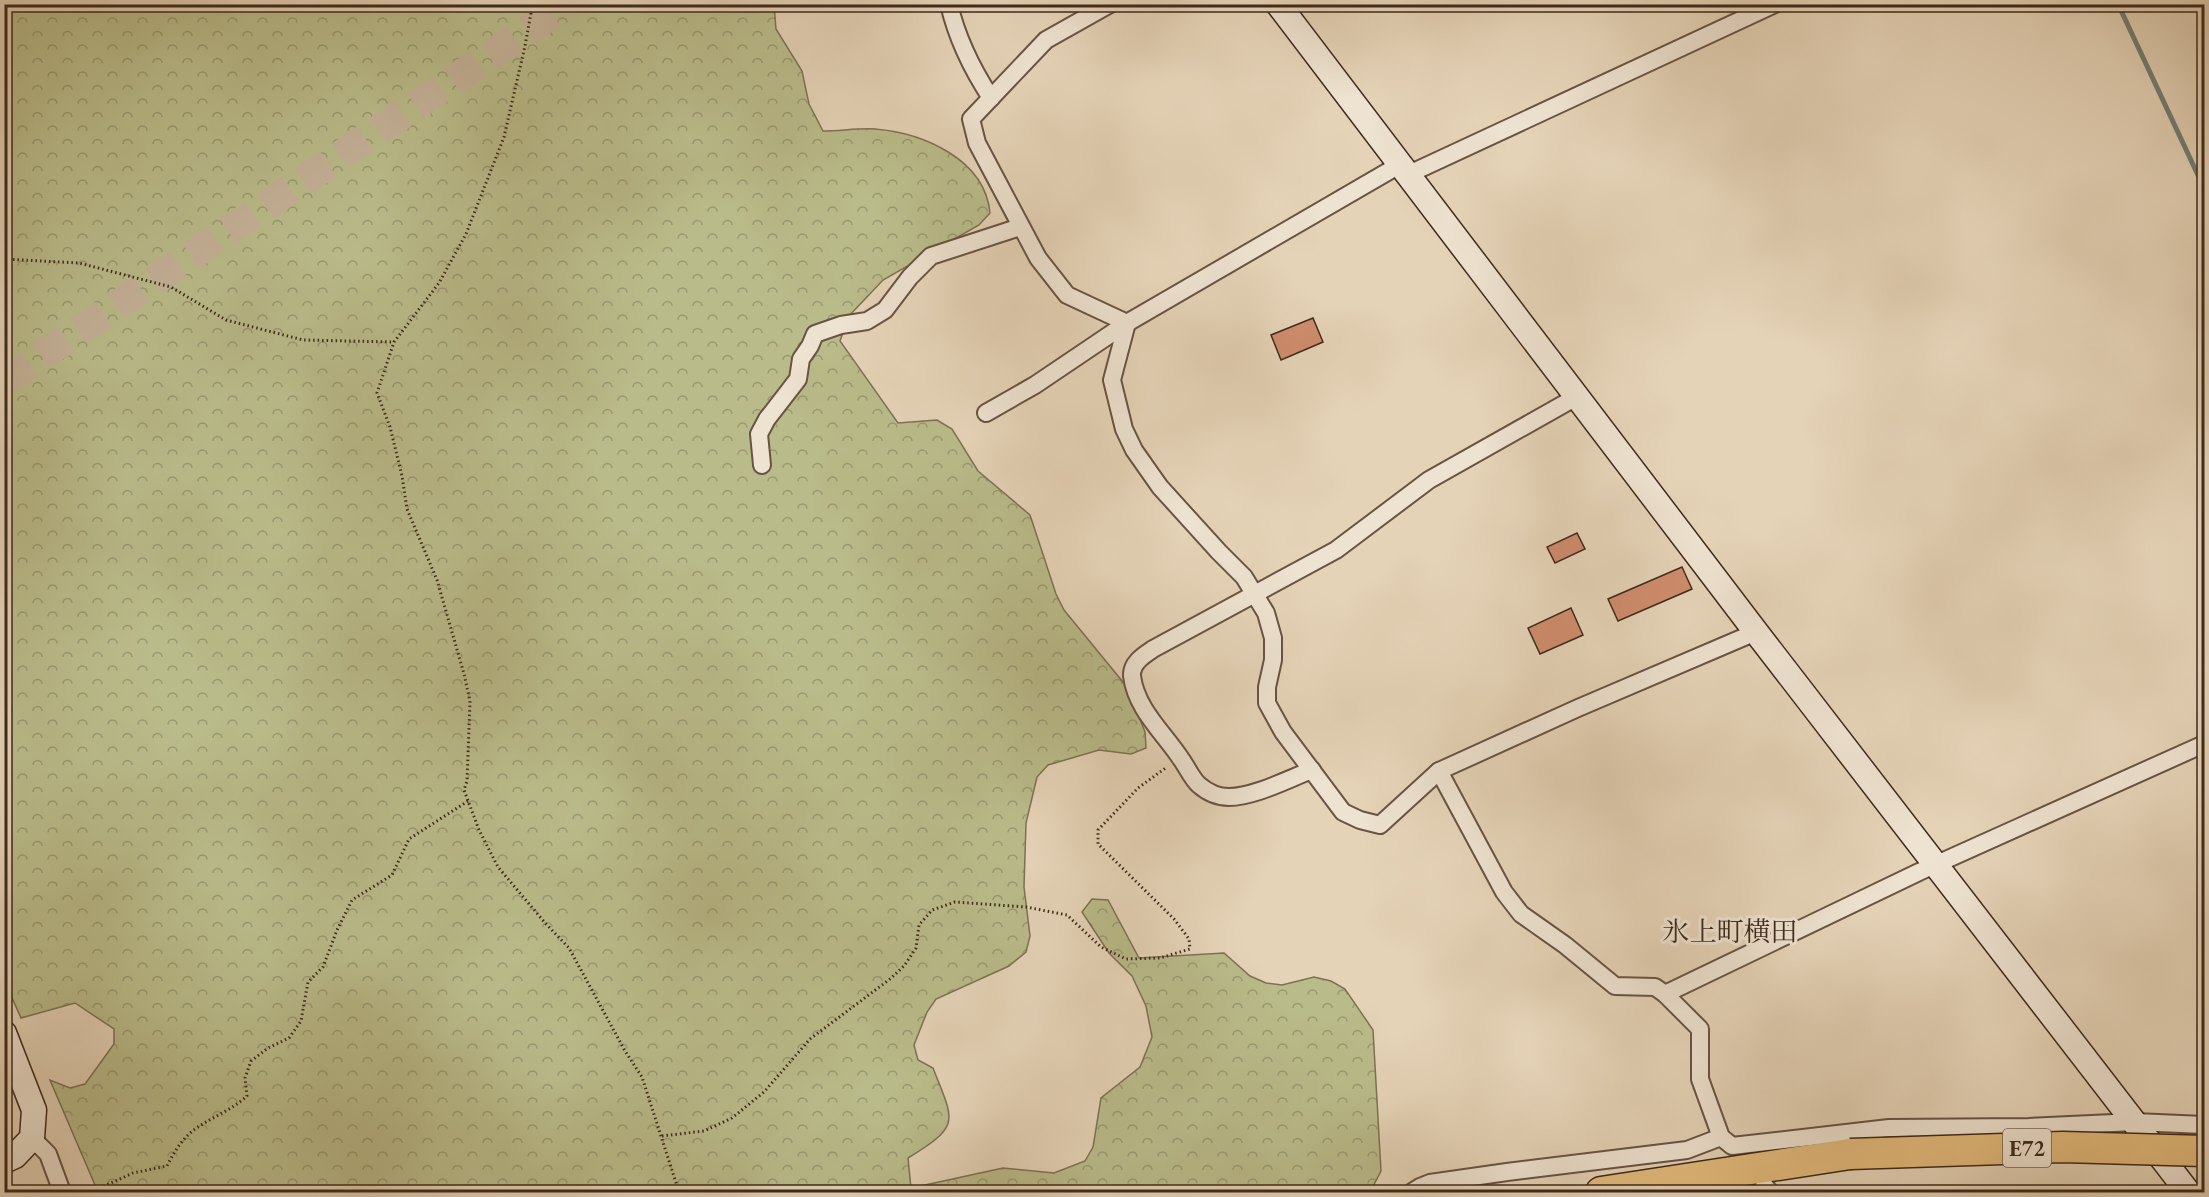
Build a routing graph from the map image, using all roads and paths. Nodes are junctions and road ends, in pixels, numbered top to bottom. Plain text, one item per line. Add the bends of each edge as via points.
1 (530, 4) edge
2 (949, 4) edge
3 (1110, 4) edge
4 (1278, 4) edge
5 (1775, 4) edge
6 (991, 98) junction
7 (1405, 169) junction
8 (1020, 227) junction
9 (4, 259) edge
10 (1127, 323) junction
11 (394, 342) junction
12 (1578, 396) junction
13 (986, 413) dead end
14 (762, 465) dead end
15 (1255, 595) junction
16 (1756, 632) junction
17 (2205, 744) edge
18 (1180, 757) junction
19 (1312, 770) junction
20 (1438, 771) junction
21 (468, 801) junction
22 (1935, 865) junction
23 (1665, 994) junction
24 (4, 1033) edge
25 (2135, 1122) junction
26 (2205, 1125) edge
27 (662, 1136) junction
28 (1721, 1137) junction
29 (32, 1138) junction
30 (2205, 1151) edge
31 (4, 1161) edge
32 (62, 1192) edge
33 (91, 1192) edge
34 (679, 1192) edge
35 (1412, 1192) edge
36 (1601, 1192) edge
37 (2188, 1192) edge

1 - 11 path via 525,46 504,137 466,234 438,283
2 - 6 street via 973,70
3 - 6 street via 1046,40
4 - 7 street
5 - 7 street
6 - 8 street via 971,119 977,143
7 - 10 street
7 - 12 street
8 - 10 street via 1067,295
8 - 14 street via 931,256 910,276 885,310 867,321 814,334 801,359 798,380 759,434
9 - 11 path via 79,262 171,287 226,320 303,340
10 - 13 street
10 - 15 street via 1112,380 1129,440 1160,487 1244,577
11 - 21 path via 377,393 393,437 407,510 437,580 464,674 470,701 464,790
12 - 15 street via 1429,480 1336,550
12 - 16 street
15 - 18 street via 1137,660 1132,674 1138,696 1150,719
15 - 19 street via 1266,613 1273,639 1273,660 1266,687 1268,703 1283,732
16 - 20 street
16 - 22 street
17 - 22 street
18 - 19 street via 1197,784 1228,798
18 - 27 path via 1138,788 1098,830 1098,844 1174,919 1189,939 1190,949 1160,958 1126,959 1101,947 1067,915 1026,907 955,902 932,910 919,925 916,948 904,966 810,1039 764,1092 732,1118 704,1131
19 - 20 street via 1343,812 1380,825
20 - 23 street via 1504,892 1521,914 1615,986 1655,987
21 - 27 path via 498,867 569,948 642,1077
21 - 33 path via 410,840 392,875 352,900 323,967 308,982 301,1021 289,1038 251,1061 245,1078 247,1096 194,1130 176,1148 167,1166 133,1173
22 - 23 street
22 - 25 street
23 - 28 street via 1700,1029 1700,1079
24 - 29 street via 34,1110
25 - 26 street
25 - 28 street via 1889,1128 1732,1146
25 - 37 street
27 - 34 path
28 - 35 street via 1687,1150 1485,1175 1420,1186
29 - 31 street via 15,1156
29 - 32 street via 48,1154
30 - 36 highway, E72, bridge via 2062,1147 1850,1154

